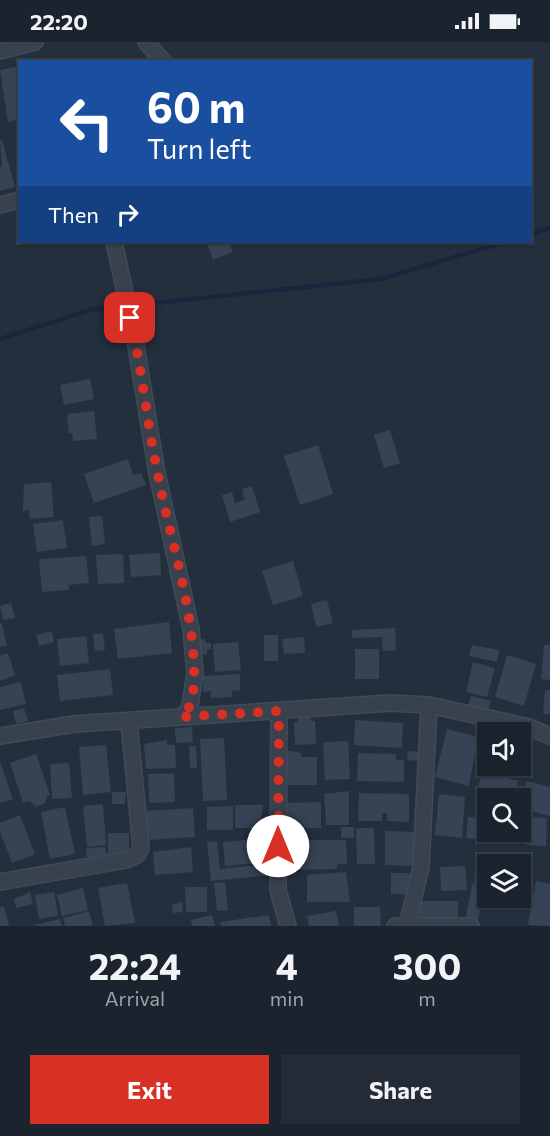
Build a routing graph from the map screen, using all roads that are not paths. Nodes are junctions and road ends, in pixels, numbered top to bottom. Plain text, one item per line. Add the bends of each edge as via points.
1 (35, 42) edge
2 (146, 42) edge
3 (0, 51) edge
4 (162, 60) edge
5 (18, 200) edge
6 (0, 205) edge
7 (114, 243) edge
8 (429, 705) junction
9 (279, 711) junction
10 (181, 717) junction
11 (129, 722) junction
12 (0, 736) edge
13 (550, 736) edge
14 (0, 882) edge
15 (288, 926) edge
16 (395, 926) edge
17 (407, 926) edge
18 (471, 926) edge

1 - 3 street
2 - 4 street
5 - 6 street
7 - 10 street via 191,629 195,673 190,705
8 - 9 street via 390,703
8 - 13 street via 529,727
8 - 17 street via 421,867
9 - 10 street
9 - 15 street via 278,890
10 - 11 street
11 - 12 street via 74,724
11 - 14 street via 141,848 137,855
16 - 17 street
17 - 18 street

